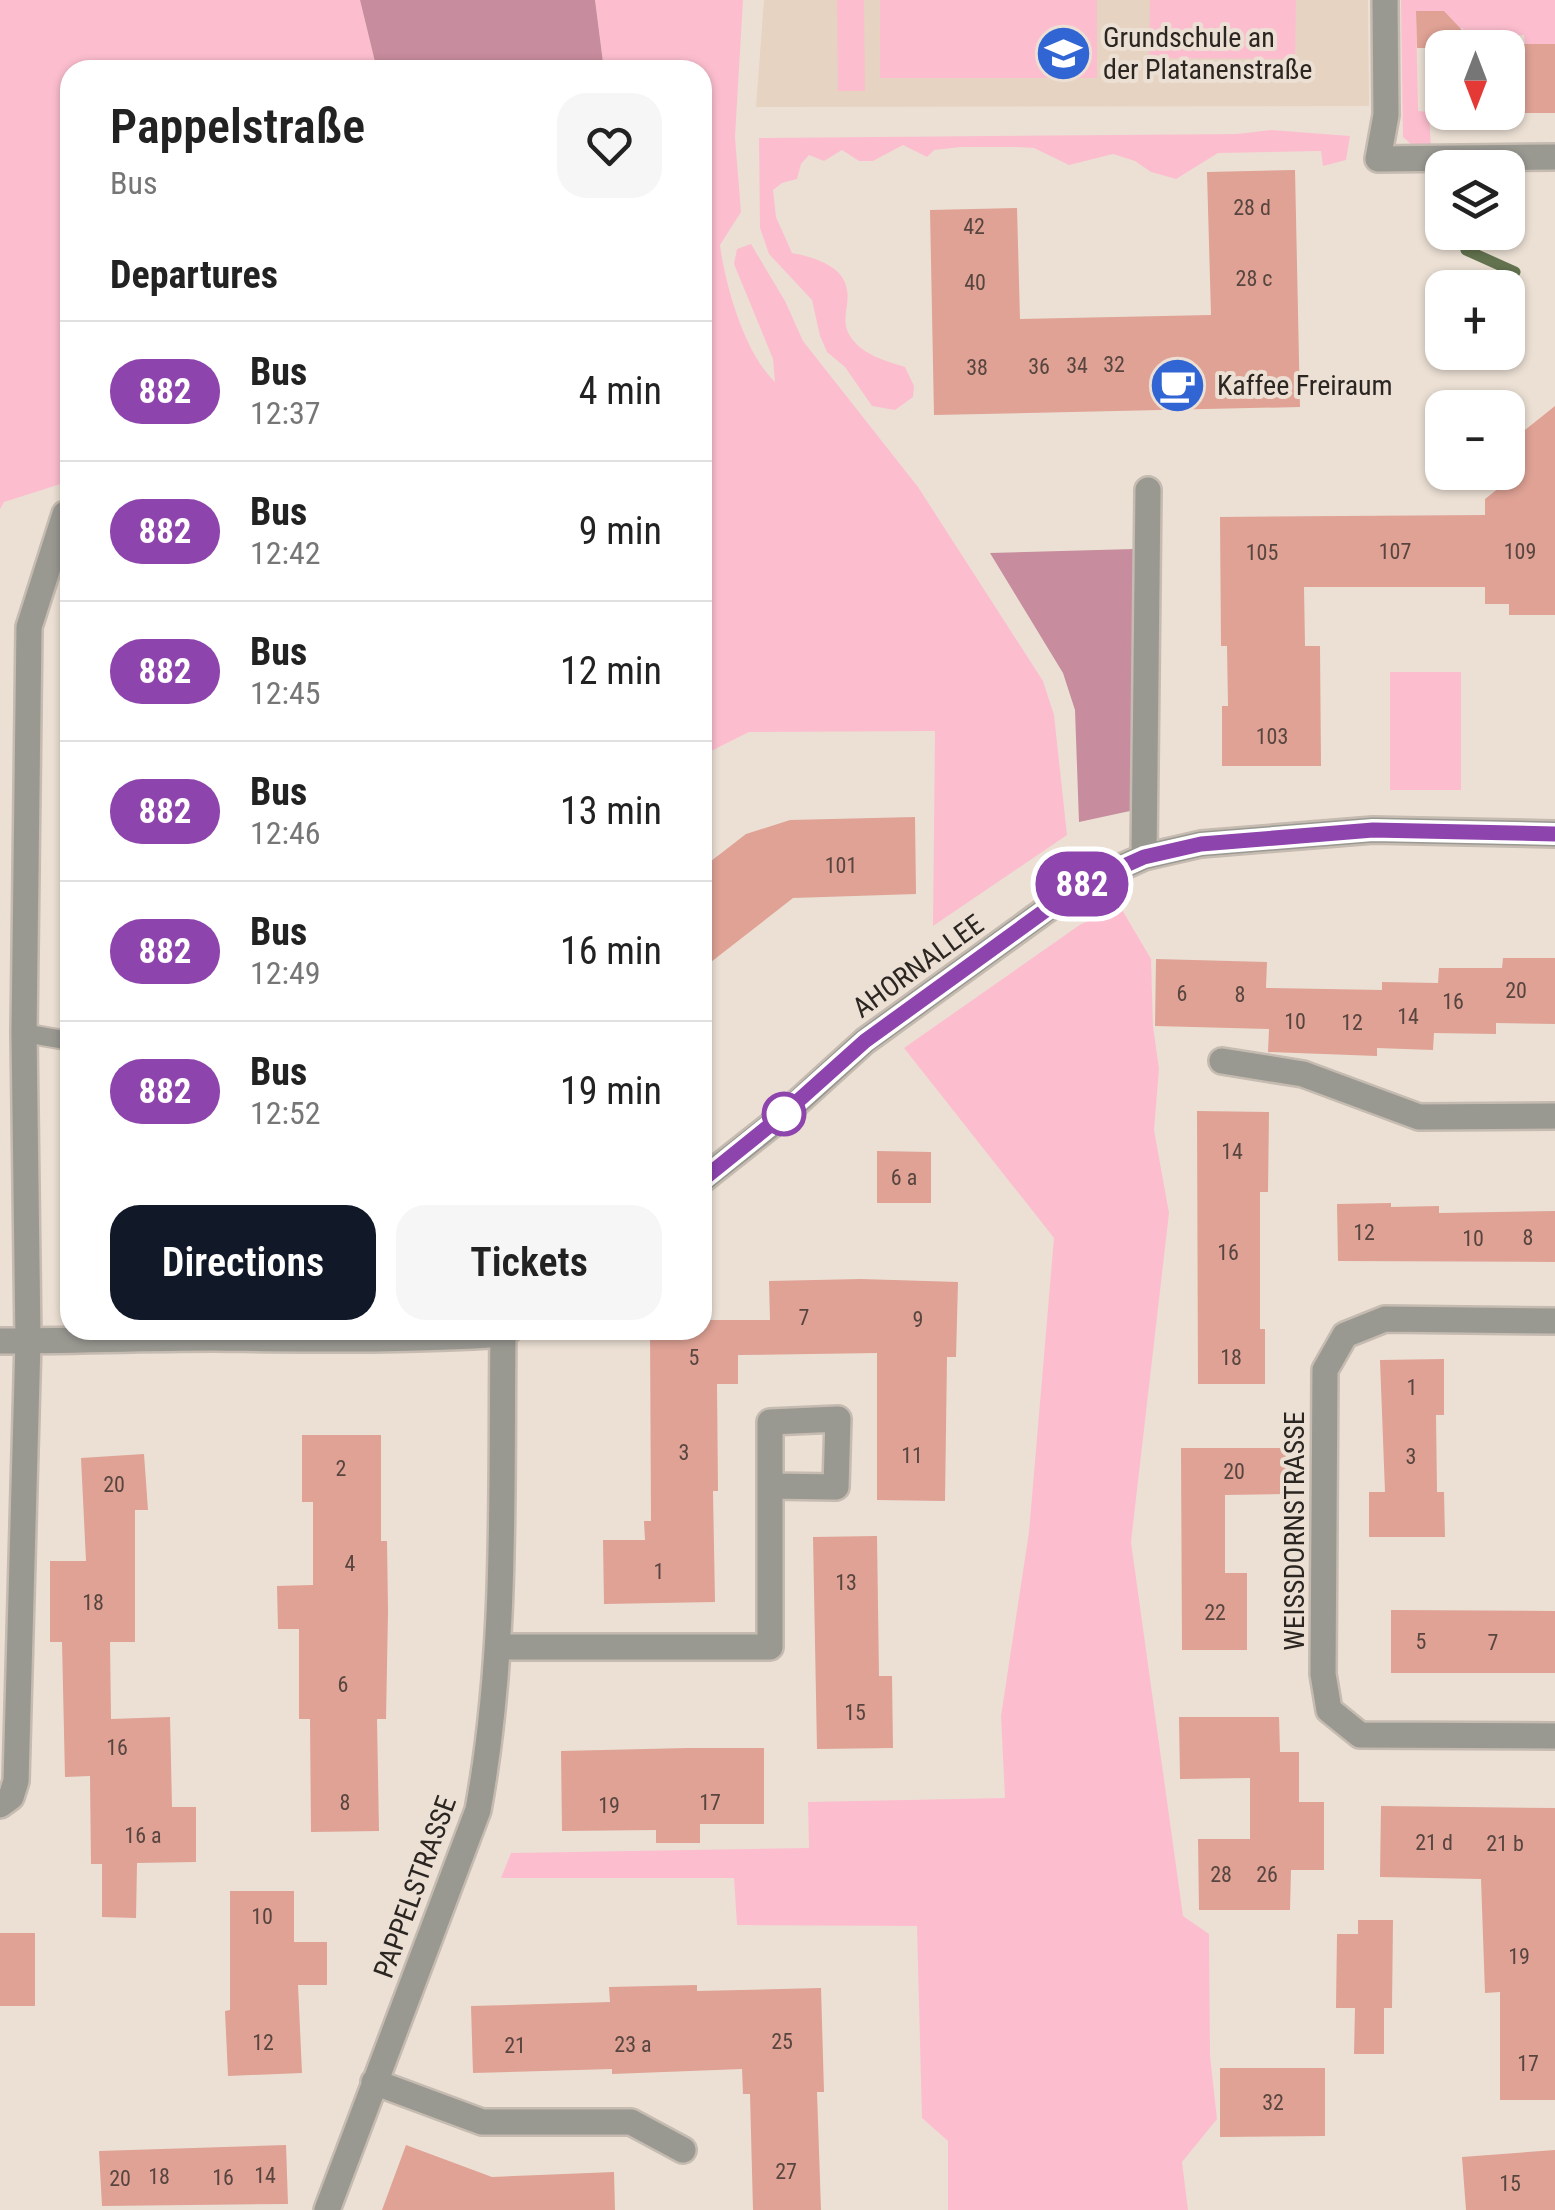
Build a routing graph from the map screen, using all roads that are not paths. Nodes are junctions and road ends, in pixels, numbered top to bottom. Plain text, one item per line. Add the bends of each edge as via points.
1 (1385, 0) edge
2 (1555, 157) edge
3 (1148, 490) dead end
4 (60, 530) edge
5 (1555, 834) edge
6 (1144, 857) junction
7 (24, 1033) junction
8 (60, 1038) edge
9 (1222, 1062) dead end
10 (1555, 1116) edge
11 (712, 1172) edge
12 (1555, 1321) edge
13 (91, 1340) edge
14 (279, 1340) edge
15 (373, 1340) edge
16 (506, 1340) edge
17 (0, 1341) edge
18 (28, 1341) junction
19 (770, 1486) dead end
20 (498, 1647) junction
21 (1555, 1736) edge
22 (0, 1804) edge
23 (374, 2082) junction
24 (683, 2150) dead end
25 (327, 2210) edge

1 - 2 street via 1386,114 1378,160
3 - 6 street
4 - 7 street via 29,627
5 - 6 street, AHORNALLEE via 1373,830 1201,844
6 - 11 street, AHORNALLEE via 1079,886 865,1041
7 - 8 lane
7 - 18 street
9 - 10 street via 1303,1074 1419,1117
12 - 21 street, WEISSDORNSTRASSE via 1385,1319 1345,1335 1325,1370 1323,1674 1330,1710 1360,1735
13 - 18 street
14 - 15 street
16 - 20 street, PAPPELSTRASSE
17 - 18 street
18 - 22 street via 16,1781 11,1797
19 - 20 street via 770,1647
20 - 23 street, PAPPELSTRASSE via 478,1810
23 - 24 street via 482,2122 631,2122
23 - 25 street, PAPPELSTRASSE

